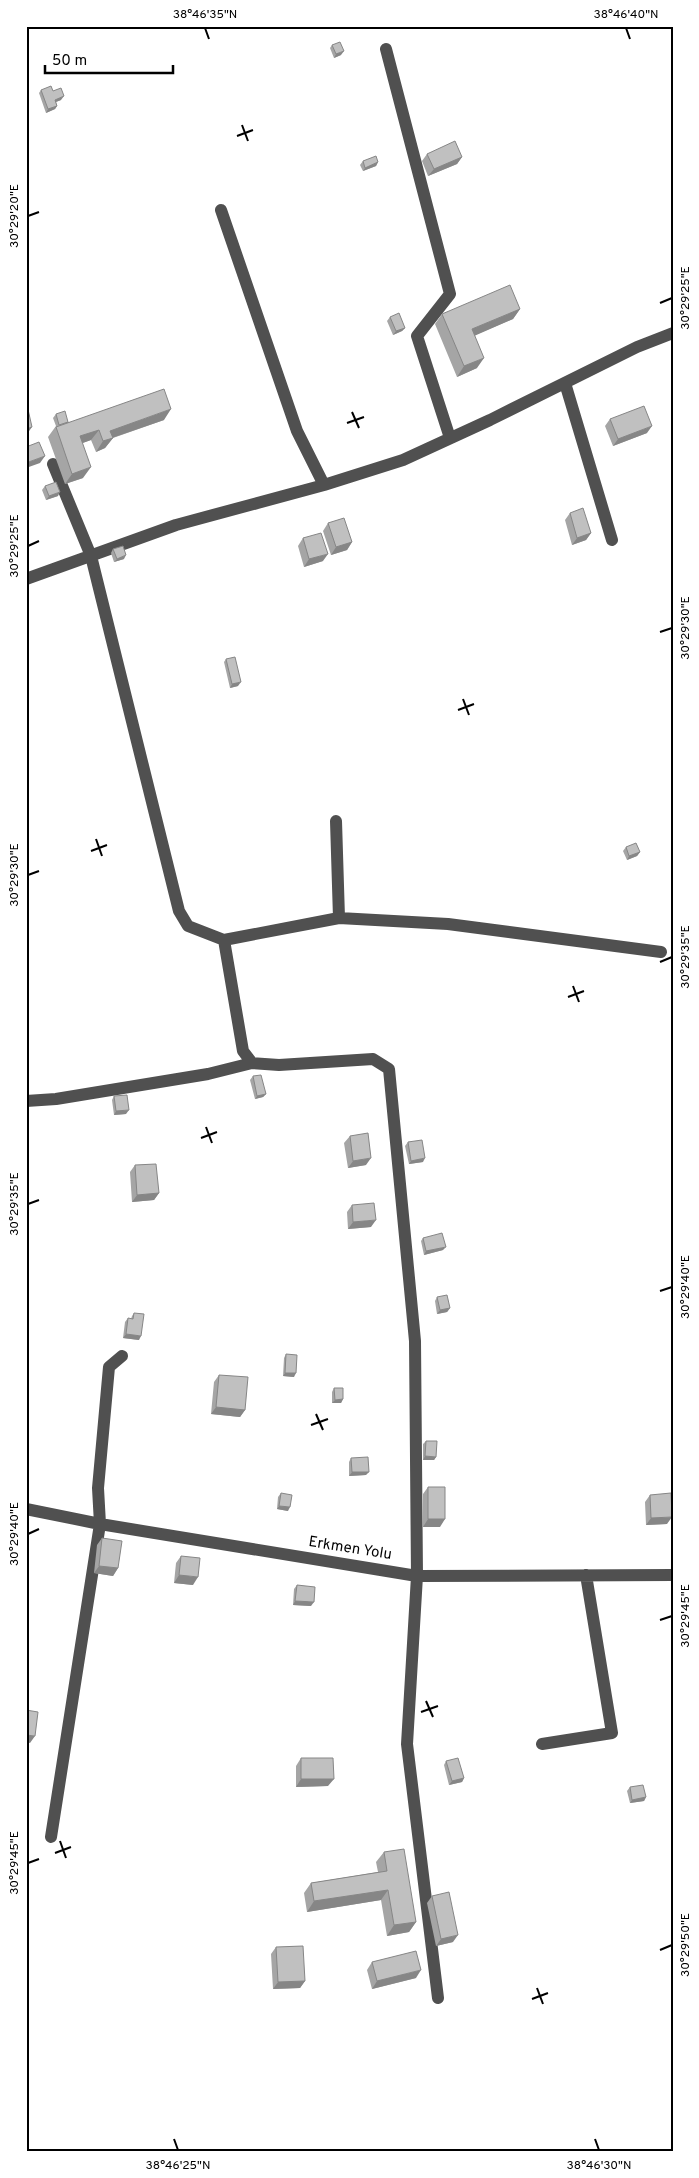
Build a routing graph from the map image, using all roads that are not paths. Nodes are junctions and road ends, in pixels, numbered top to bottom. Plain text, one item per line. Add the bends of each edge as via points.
1 (386, 49) dead end
2 (221, 210) dead end
3 (673, 334) edge
4 (566, 383) junction
5 (450, 438) junction
6 (54, 464) dead end
7 (324, 485) junction
8 (612, 540) dead end
9 (91, 556) junction
10 (26, 578) edge
11 (336, 821) dead end
12 (339, 918) junction
13 (224, 940) junction
14 (661, 952) dead end
15 (252, 1063) junction
16 (26, 1101) edge
17 (122, 1356) dead end
18 (26, 1509) edge
19 (100, 1524) junction
20 (586, 1575) junction
21 (673, 1575) edge
22 (417, 1576) junction
23 (542, 1744) dead end
24 (51, 1837) dead end
25 (438, 1998) dead end

1 - 5 street via 450,294 418,336
2 - 7 street via 297,432
3 - 4 street via 637,347
4 - 5 street
4 - 8 street
5 - 7 street via 403,460
6 - 9 street
7 - 9 street via 176,525
9 - 10 street
9 - 13 street via 179,911 188,926
11 - 12 street
12 - 13 street
12 - 14 street via 448,924
13 - 15 street via 243,1051
15 - 16 street via 208,1074
15 - 22 street via 279,1065 373,1059 389,1069 415,1341
17 - 19 street via 109,1367 98,1488
18 - 19 street, Erkmen Yolu
19 - 22 street, Erkmen Yolu
19 - 24 street
20 - 21 street, Erkmen Yolu
20 - 22 street, Erkmen Yolu
20 - 23 street via 612,1733
22 - 25 street via 407,1744

